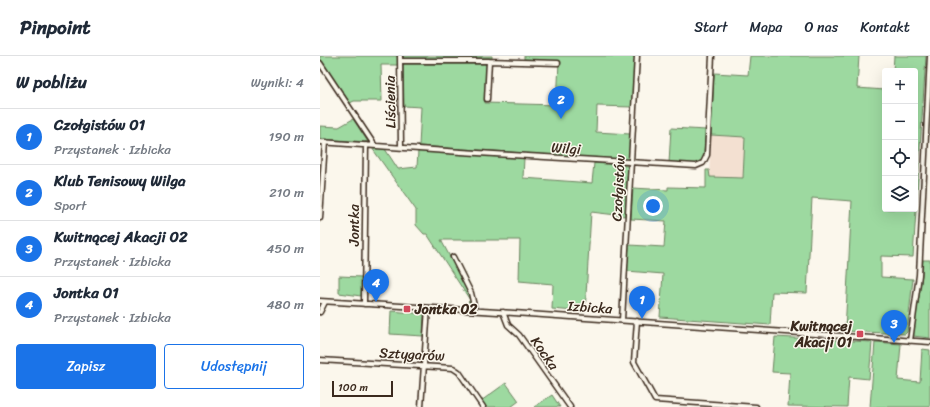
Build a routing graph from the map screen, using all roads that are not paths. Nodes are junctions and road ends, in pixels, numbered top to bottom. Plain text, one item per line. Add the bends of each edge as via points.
1 (400, 56) edge
2 (637, 56) edge
3 (712, 56) edge
4 (930, 56) edge
5 (489, 60) junction
6 (400, 61) junction
7 (320, 63) edge
8 (558, 63) dead end
9 (320, 72) edge
10 (326, 72) junction
11 (487, 99) dead end
12 (929, 110) edge
13 (322, 142) edge
14 (366, 145) junction
15 (375, 146) junction
16 (402, 147) junction
17 (630, 163) junction
18 (320, 218) edge
19 (453, 257) dead end
20 (320, 301) edge
21 (325, 302) junction
22 (364, 304) junction
23 (428, 308) junction
24 (475, 310) junction
25 (320, 312) edge
26 (502, 312) junction
27 (622, 320) junction
28 (637, 321) junction
29 (910, 341) junction
30 (930, 342) edge
31 (320, 360) edge
32 (424, 366) junction
33 (422, 407) edge
34 (483, 407) edge
35 (570, 407) edge
36 (756, 407) edge

1 - 6 street, Liścienia
2 - 17 street, Czołgistów
3 - 17 street, Wilgi via 705,161 696,166
4 - 12 street
5 - 6 street
5 - 8 street
5 - 11 street
6 - 16 street, Liścienia
7 - 10 street
9 - 10 street
10 - 15 street
12 - 29 street via 919,275
13 - 14 street, Wilgi
13 - 18 street
14 - 15 street, Wilgi
14 - 22 street, Jontka
15 - 16 street, Wilgi
16 - 17 street, Wilgi
17 - 27 street, Czołgistów
19 - 24 street via 471,293
20 - 21 street, Izbicka
21 - 22 street, Izbicka
21 - 25 street
22 - 23 street, Izbicka
23 - 24 street, Izbicka
23 - 32 street
24 - 26 street, Izbicka
26 - 27 street, Izbicka
26 - 35 street, Kocka via 508,325 519,335
27 - 28 street, Izbicka
28 - 29 street, Izbicka
28 - 36 street via 634,362 655,400
29 - 30 street, Izbicka
31 - 32 street, Sztygarów
32 - 33 street
32 - 34 street, Sztygarów via 456,369

